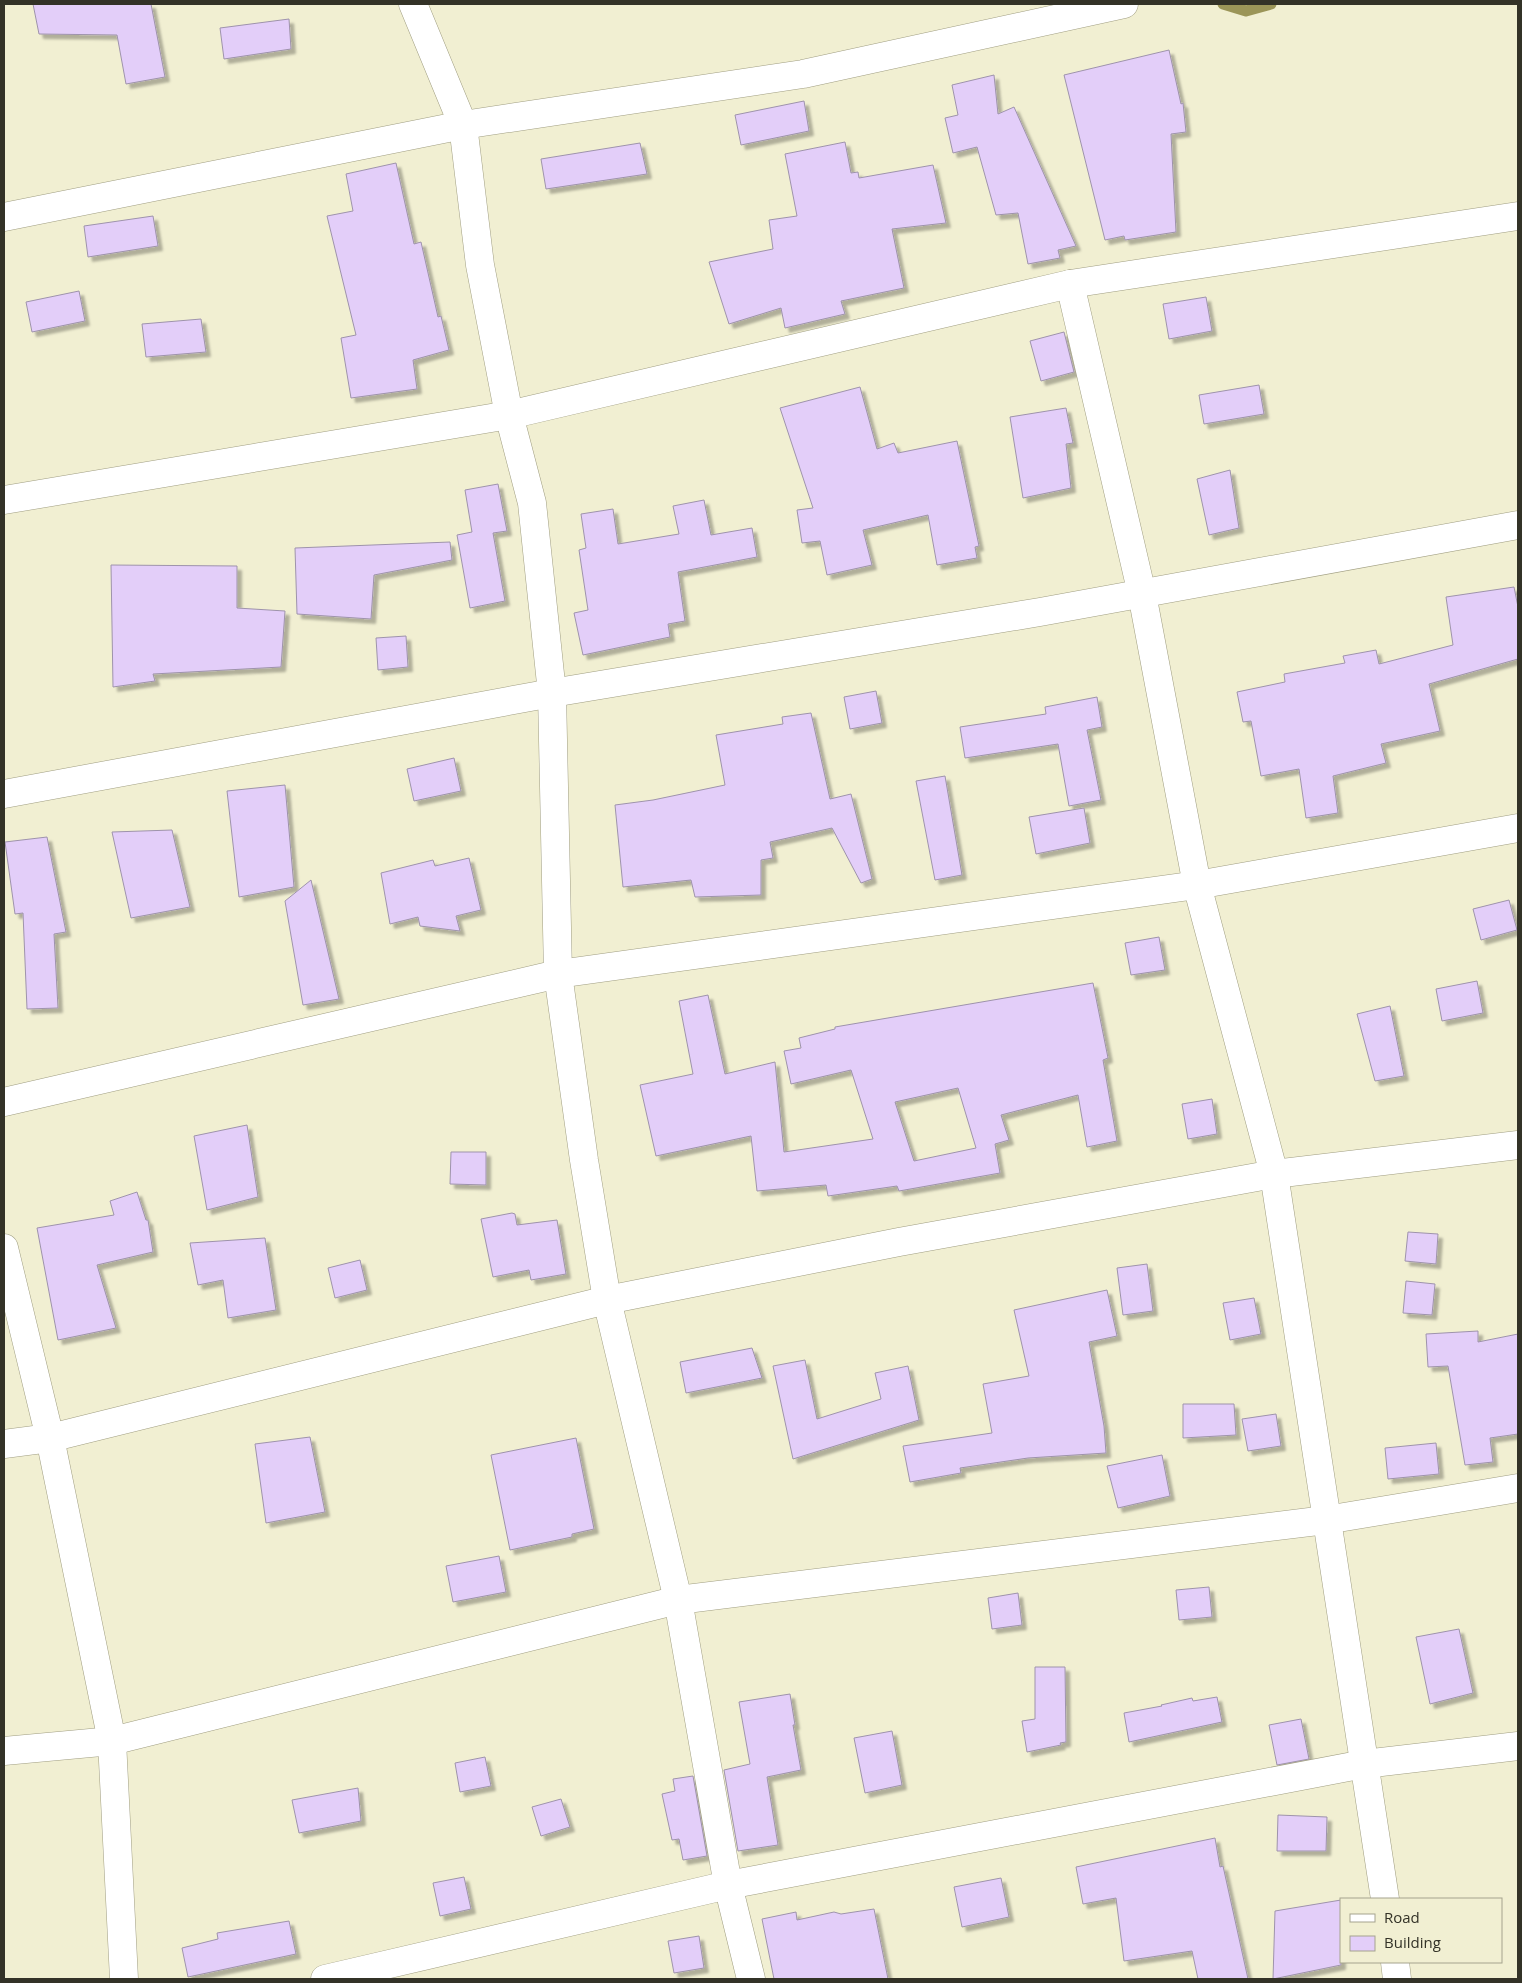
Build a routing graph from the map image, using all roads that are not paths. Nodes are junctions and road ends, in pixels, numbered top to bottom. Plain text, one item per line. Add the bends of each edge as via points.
1 (413, 4) edge
2 (1124, 4) edge
3 (463, 125) junction
4 (1518, 216) edge
5 (4, 217) edge
6 (1070, 284) junction
7 (509, 415) junction
8 (4, 500) edge
9 (1518, 525) edge
10 (1142, 594) junction
11 (552, 693) junction
12 (4, 794) edge
13 (1518, 828) edge
14 (1197, 885) junction
15 (558, 974) junction
16 (4, 1102) edge
17 (1518, 1145) edge
18 (1274, 1174) junction
19 (4, 1248) edge
20 (607, 1300) junction
21 (50, 1438) junction
22 (4, 1444) edge
23 (1518, 1488) edge
24 (1326, 1520) junction
25 (678, 1600) junction
26 (112, 1742) junction
27 (1518, 1746) edge
28 (4, 1750) edge
29 (1364, 1764) junction
30 (728, 1885) junction
31 (1385, 1898) edge
32 (1395, 1963) edge
33 (124, 1979) edge
34 (326, 1979) edge
35 (751, 1979) edge
36 (1398, 1979) edge

1 - 3 street
2 - 3 street via 803,74
3 - 5 street
3 - 7 street via 480,265
4 - 6 street
6 - 7 street
6 - 10 street
7 - 8 street
7 - 11 street via 532,502
9 - 10 street
10 - 11 street
10 - 14 street
11 - 12 street
11 - 15 street
13 - 14 street
14 - 15 street
14 - 18 street
15 - 16 street
15 - 20 street
17 - 18 street
18 - 20 street via 899,1242
18 - 24 street
19 - 21 street
20 - 21 street
20 - 25 street
21 - 22 street
21 - 26 street
23 - 24 street
24 - 25 street
24 - 29 street
25 - 26 street
25 - 30 street
26 - 28 street
26 - 33 street
27 - 29 street
29 - 30 street
29 - 31 street
30 - 34 street
30 - 35 street
32 - 36 street

